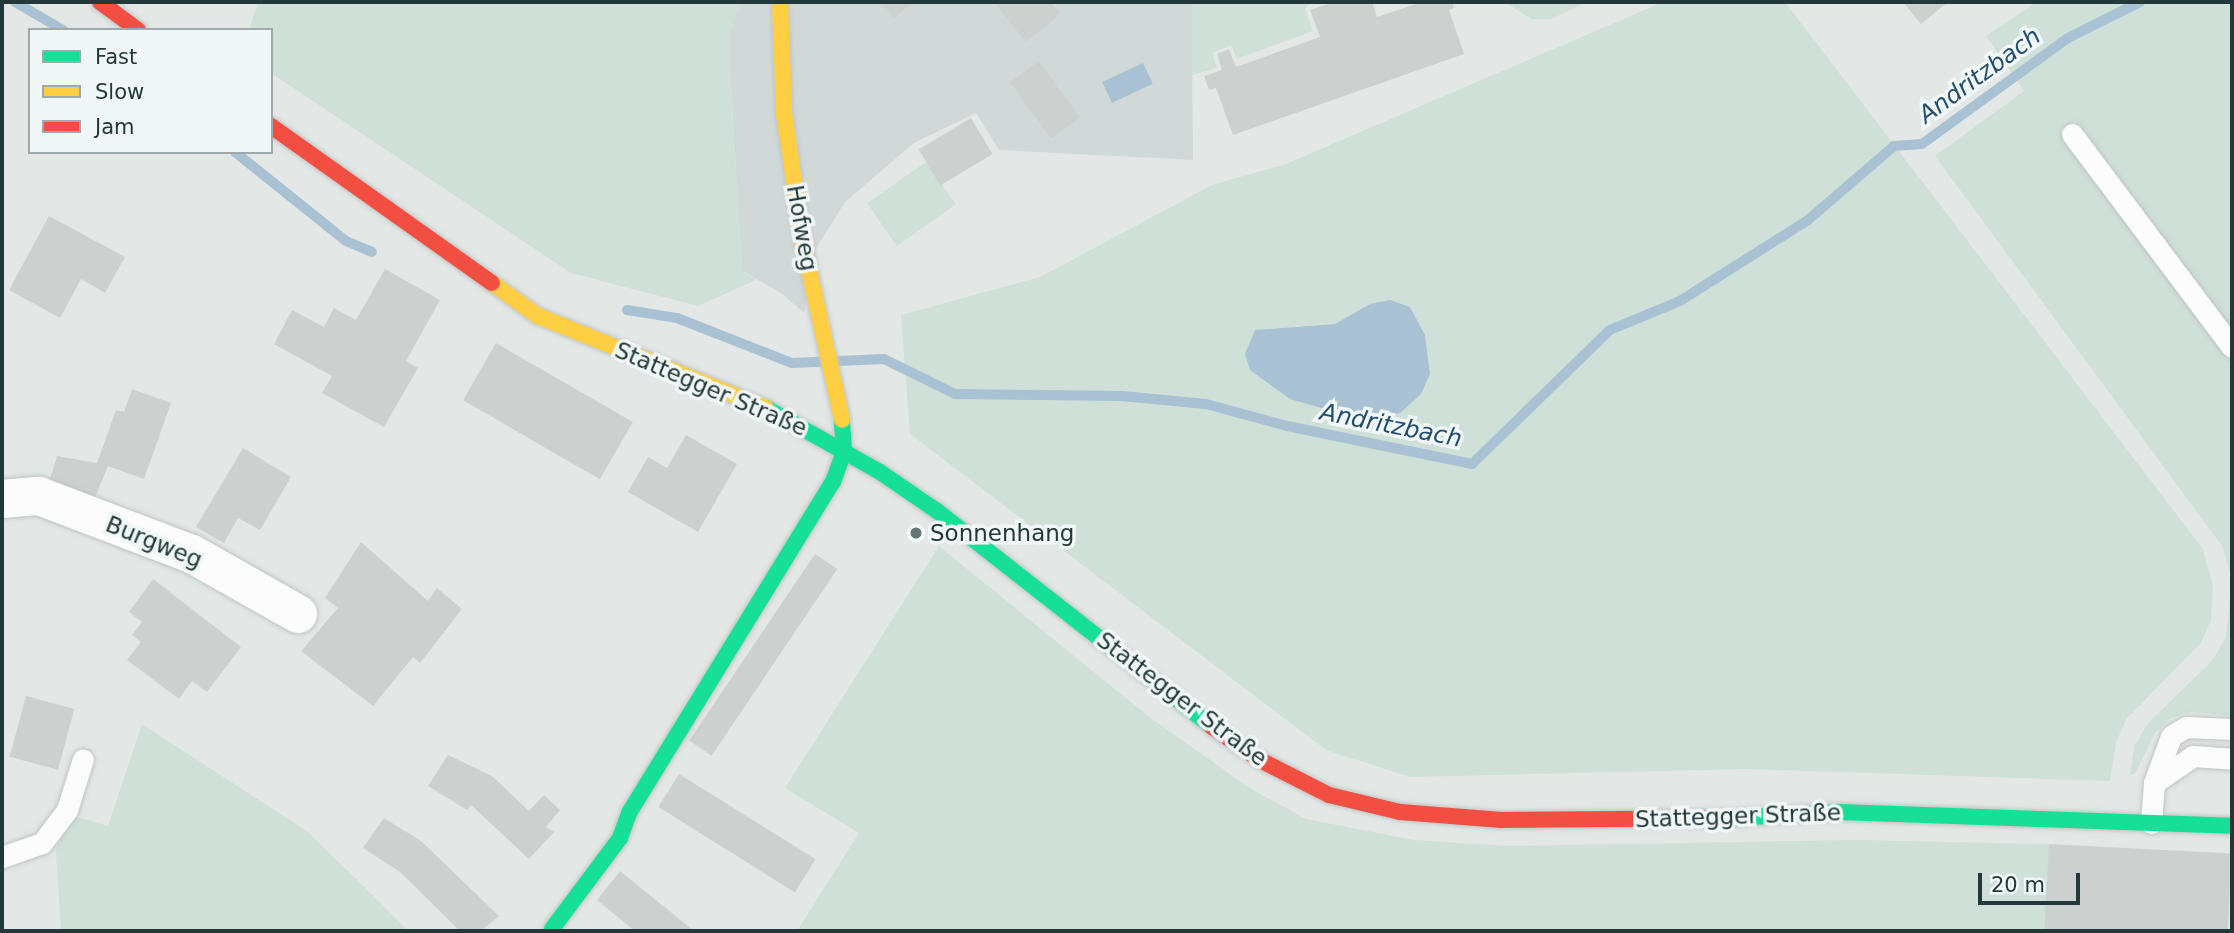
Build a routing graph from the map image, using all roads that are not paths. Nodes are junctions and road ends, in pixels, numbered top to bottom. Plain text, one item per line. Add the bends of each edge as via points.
1 (100, 2) edge
2 (780, 2) edge
3 (135, 28) edge
4 (273, 127) edge
5 (2073, 134) dead end
6 (2232, 347) edge
7 (844, 450) junction
8 (2, 499) edge
9 (298, 614) dead end
10 (2232, 729) edge
11 (83, 759) dead end
12 (2232, 759) edge
13 (2154, 783) junction
14 (2151, 822) junction
15 (2232, 826) edge
16 (2, 857) edge
17 (552, 929) dead end

1 - 3 main road
2 - 7 main road, Hofweg via 784,113
4 - 7 main road, Stattegger Straße via 538,316 764,407
5 - 6 lane
7 - 14 main road, Stattegger Straße via 937,511 1216,730 1260,760 1329,795 1401,811 1502,820 1710,819 1839,812
7 - 17 main road via 833,482 629,813 620,838
8 - 9 street, Burgweg via 39,496 192,554
10 - 13 lane via 2186,727 2171,736
11 - 16 lane via 67,810 42,843
12 - 13 lane via 2193,756
13 - 14 lane
14 - 15 main road, Stattegger Straße

